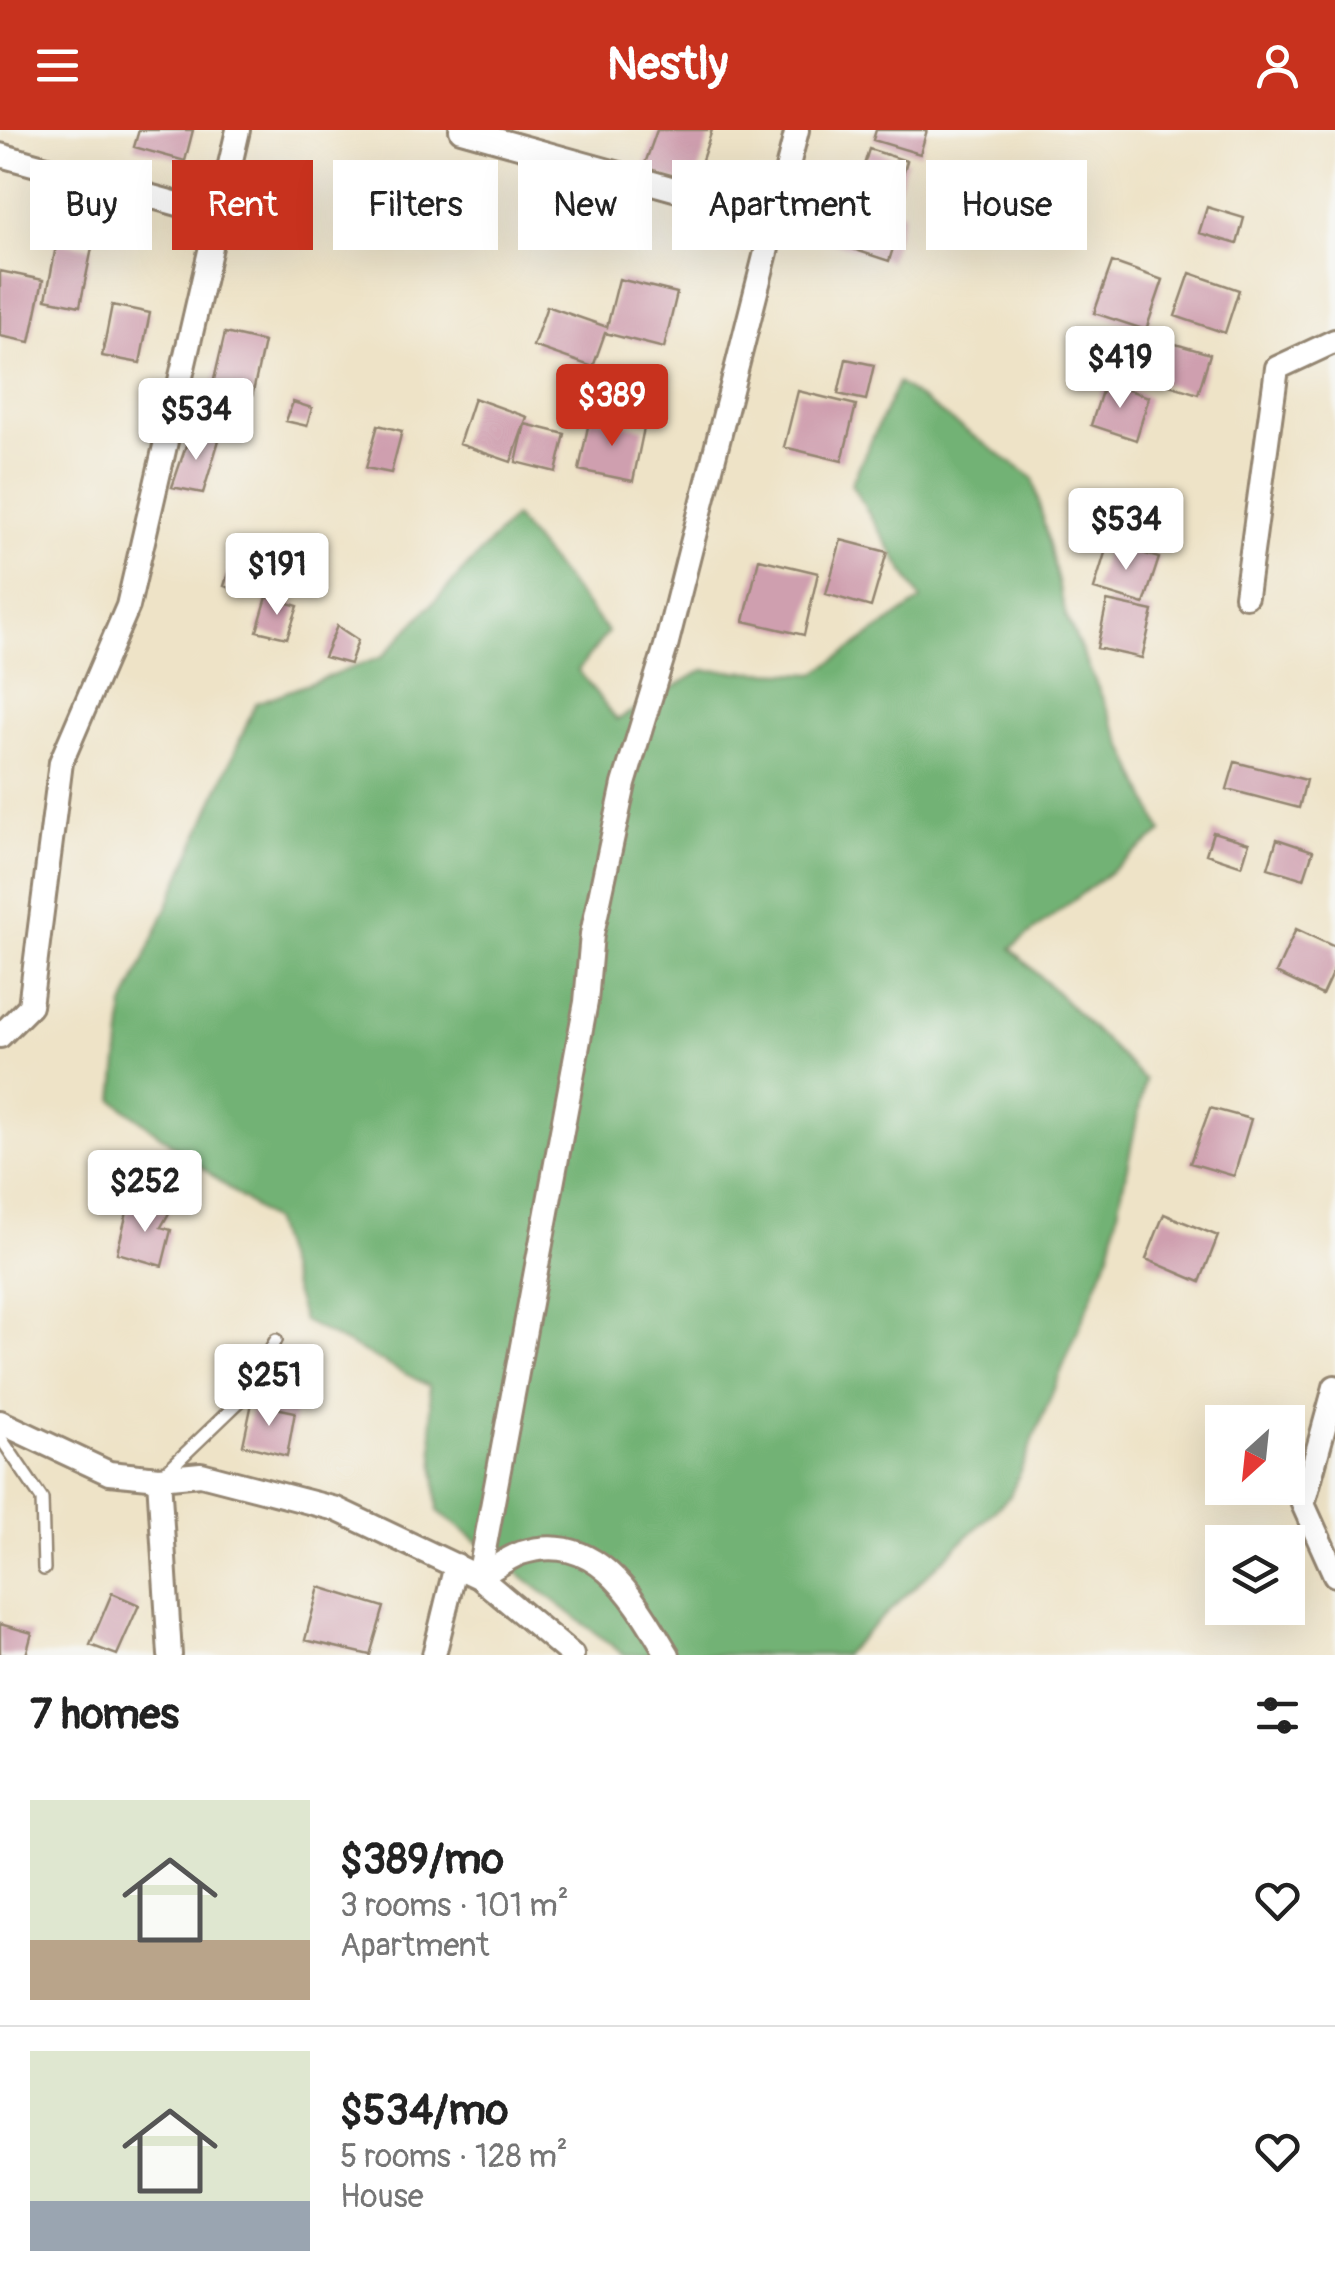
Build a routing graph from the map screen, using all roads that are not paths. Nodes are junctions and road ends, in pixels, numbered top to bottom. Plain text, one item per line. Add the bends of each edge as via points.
1 (238, 130) edge
2 (461, 130) edge
3 (797, 130) edge
4 (488, 134) edge
5 (0, 154) edge
6 (231, 160) edge
7 (790, 160) edge
8 (672, 186) edge
9 (172, 202) edge
10 (210, 250) edge
11 (767, 250) edge
12 (1335, 341) edge
13 (1246, 596) dead end
14 (0, 1036) edge
15 (276, 1340) dead end
16 (1335, 1386) edge
17 (0, 1422) edge
18 (0, 1437) edge
19 (159, 1478) junction
20 (1329, 1549) edge
21 (456, 1565) junction
22 (44, 1568) dead end
23 (1335, 1575) edge
24 (480, 1578) junction
25 (170, 1655) edge
26 (434, 1655) edge
27 (572, 1655) edge
28 (668, 1655) edge

1 - 6 street
2 - 4 street
3 - 7 street
4 - 8 street
5 - 9 street
10 - 14 street via 128,606 60,762 30,1006
11 - 24 street via 658,678 624,784
12 - 13 street via 1277,368
15 - 19 lane via 243,1398
16 - 20 street via 1303,1504
17 - 19 street via 109,1473
18 - 22 lane via 42,1499
19 - 21 street via 202,1474 336,1509
19 - 25 street
20 - 23 street
21 - 24 street
21 - 26 street
24 - 27 street
24 - 28 street via 520,1553 573,1548 625,1584

